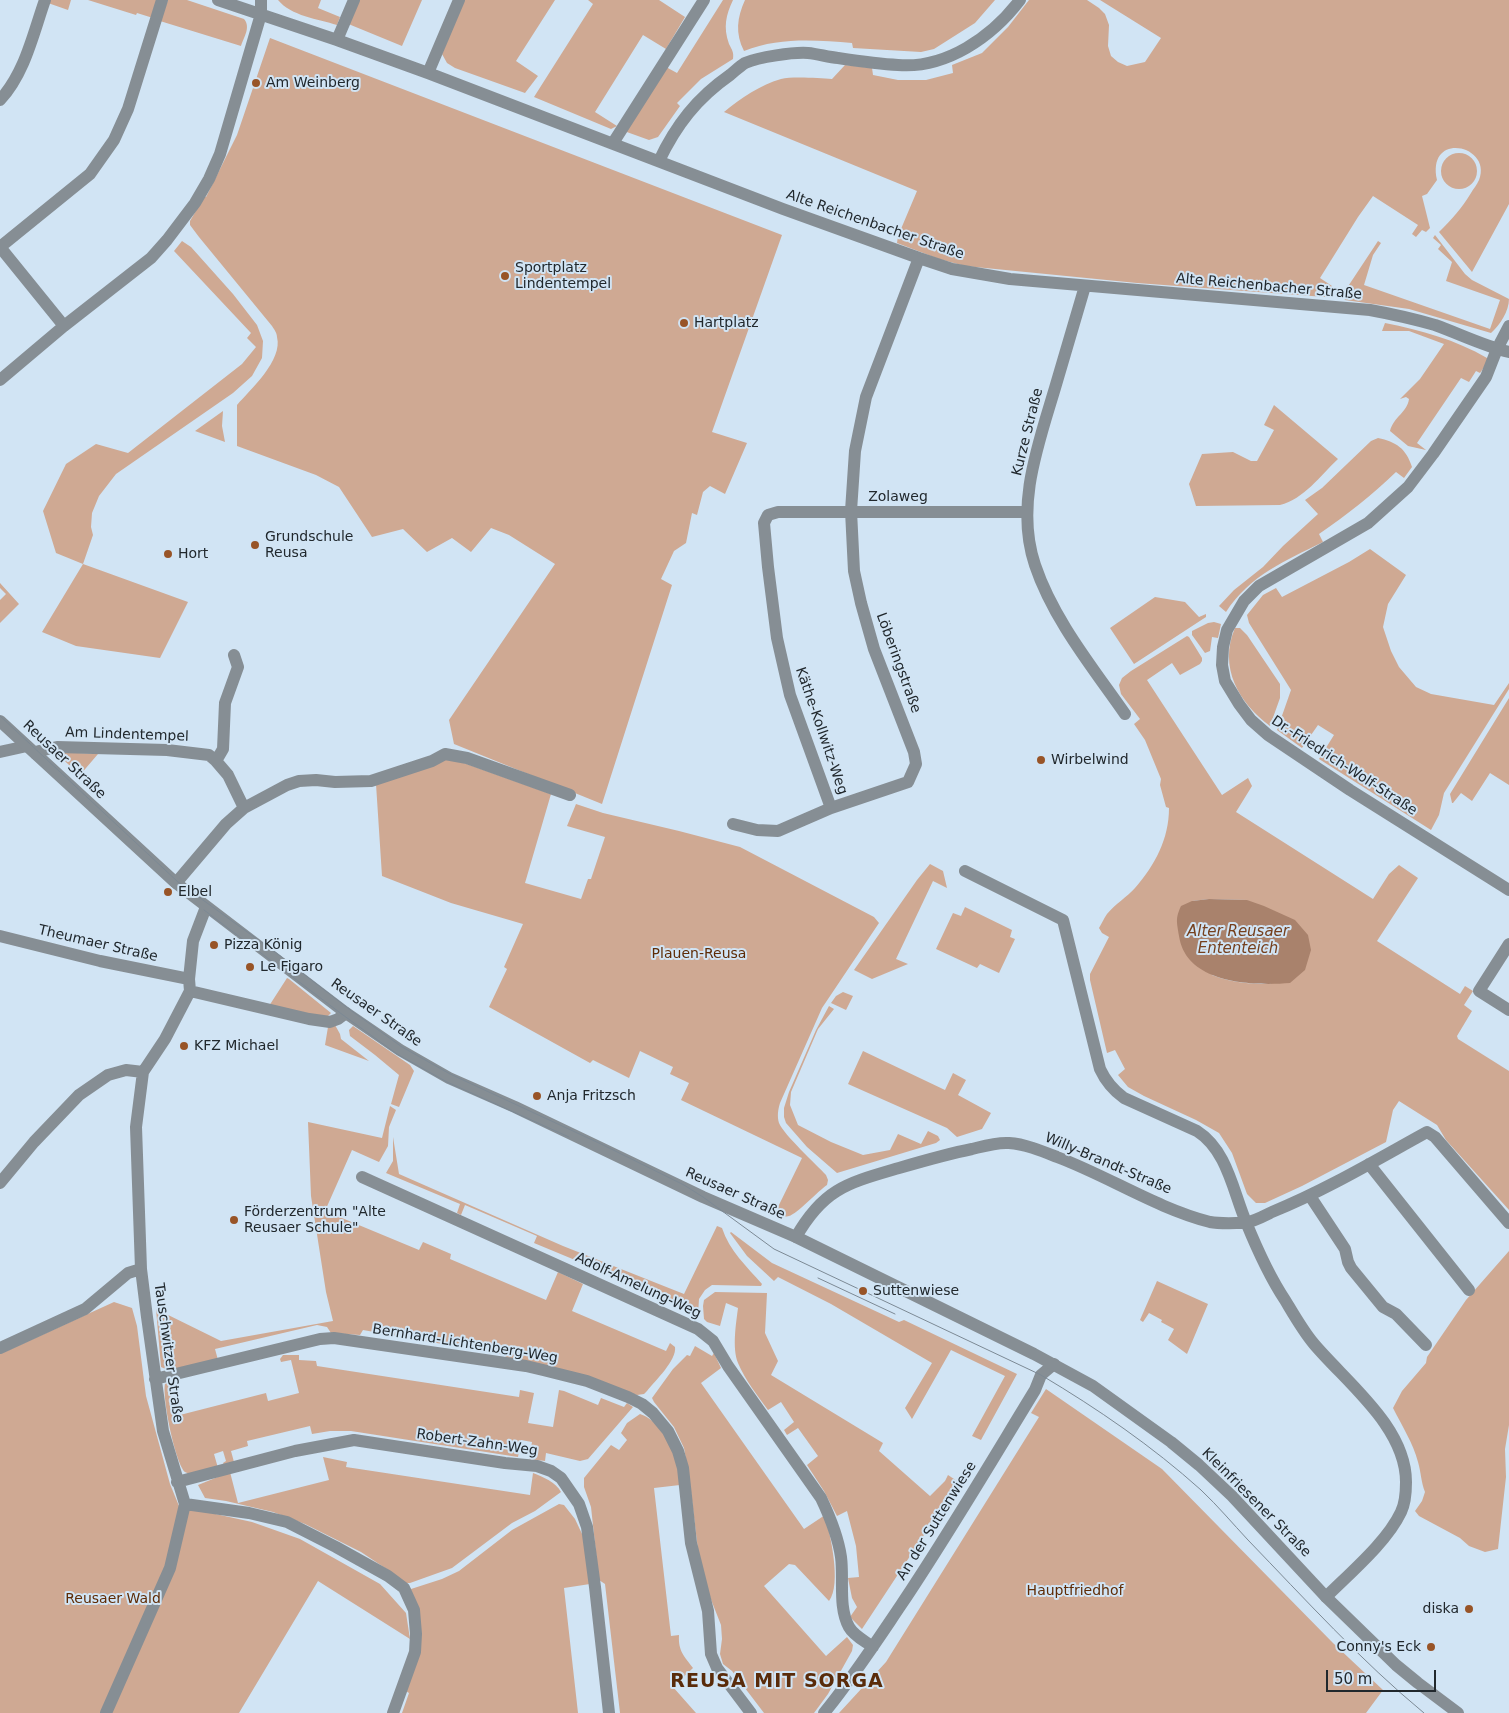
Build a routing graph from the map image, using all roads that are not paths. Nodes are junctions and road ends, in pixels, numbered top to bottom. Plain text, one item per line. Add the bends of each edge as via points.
1 (45, 0) edge
2 (162, 0) edge
3 (218, 0) edge
4 (261, 0) edge
5 (354, 0) edge
6 (459, 0) edge
7 (704, 0) edge
8 (1020, 0) edge
9 (261, 14) junction
10 (337, 40) junction
11 (428, 73) junction
12 (0, 100) edge
13 (613, 143) junction
14 (659, 161) junction
15 (919, 258) junction
16 (1085, 286) junction
17 (64, 326) junction
18 (1509, 326) edge
19 (1503, 350) edge
20 (0, 380) edge
21 (851, 512) junction
22 (1027, 512) junction
23 (768, 515) joint
24 (234, 655) dead end
25 (1125, 714) dead end
26 (0, 721) edge
27 (32, 750) junction
28 (0, 752) edge
29 (216, 761) junction
30 (570, 795) dead end
31 (244, 808) junction
32 (831, 808) junction
33 (733, 824) dead end
34 (965, 871) dead end
35 (176, 883) junction
36 (1509, 890) edge
37 (206, 907) junction
38 (0, 936) edge
39 (1509, 944) edge
40 (190, 985) junction
41 (1509, 1010) edge
42 (346, 1012) junction
43 (143, 1072) junction
44 (1369, 1164) junction
45 (362, 1177) dead end
46 (0, 1184) edge
47 (1310, 1196) junction
48 (1247, 1223) junction
49 (1509, 1223) edge
50 (796, 1237) junction
51 (141, 1269) junction
52 (1469, 1290) dead end
53 (1426, 1345) dead end
54 (0, 1348) edge
55 (1054, 1364) junction
56 (155, 1379) junction
57 (177, 1482) junction
58 (185, 1504) junction
59 (1326, 1597) junction
60 (873, 1647) junction
61 (106, 1713) edge
62 (393, 1713) edge
63 (609, 1713) edge
64 (751, 1713) edge
65 (824, 1713) edge
66 (1458, 1713) edge

1 - 12 street via 23,64 10,89
2 - 17 street via 128,109 102,159 90,174 0,247
3 - 9 street, Alte Reichenbacher Straße
4 - 9 street
5 - 10 street
6 - 11 street
7 - 13 street
8 - 14 street via 992,30 970,47 934,62 900,66 808,53 779,55 746,63 695,104 669,139
9 - 10 street, Alte Reichenbacher Straße
9 - 17 street via 220,154 195,203 151,258
10 - 11 street, Alte Reichenbacher Straße
11 - 13 street, Alte Reichenbacher Straße
13 - 14 street, Alte Reichenbacher Straße
14 - 15 street, Alte Reichenbacher Straße
15 - 16 street, Alte Reichenbacher Straße via 952,269 1010,279
15 - 21 street, Löberingstraße via 866,397 855,451
16 - 19 street, Alte Reichenbacher Straße via 1370,310 1435,325
16 - 22 street, Kurze Straße via 1038,446
17 - 20 street
18 - 19 street, Dr.-Friedrich-Wolf-Straße
19 - 36 street, Dr.-Friedrich-Wolf-Straße via 1408,487 1368,523 1276,575 1244,601 1227,630 1222,665 1226,682 1239,704 1268,735
21 - 22 street, Zolaweg
21 - 23 street, Zolaweg via 778,512
21 - 32 street, Löberingstraße via 854,571 861,603 874,649 916,764 908,782
22 - 25 street, Kurze Straße via 1029,540 1046,593
23 - 32 street, Käthe-Kollwitz-Weg via 764,523 777,638 790,695
24 - 29 street via 238,667 225,703 223,749
26 - 27 street, Reusaer Straße
27 - 28 street, Am Lindentempel
27 - 29 street, Am Lindentempel via 57,747 167,750 209,755
27 - 35 street, Reusaer Straße
29 - 31 street via 228,775
30 - 31 street via 467,758 445,754 371,781 293,783
31 - 35 street via 226,824
32 - 33 street, Löberingstraße via 778,831
34 - 48 street via 1063,920 1105,1081 1124,1098 1206,1137 1222,1158
35 - 37 street, Reusaer Straße
37 - 40 street, Tauschwitzer Straße via 193,941
37 - 42 street, Reusaer Straße
38 - 40 street, Theumaer Straße
39 - 41 street via 1479,991
40 - 42 street via 330,1022 338,1020
40 - 43 street, Tauschwitzer Straße via 165,1039
42 - 50 street, Reusaer Straße via 400,1050 449,1078
43 - 46 street via 126,1070 108,1075 79,1095
43 - 51 street, Tauschwitzer Straße via 136,1127
44 - 47 street, Willy-Brandt-Straße
44 - 49 street, Willy-Brandt-Straße via 1427,1132 1435,1137
44 - 52 street
45 - 60 street, Adolf-Amelung-Weg via 698,1328 713,1341 821,1498 832,1521 841,1556 843,1599 849,1627
47 - 48 street, Willy-Brandt-Straße
47 - 53 street via 1345,1249 1351,1268 1383,1307 1396,1314
48 - 50 street, Willy-Brandt-Straße via 1212,1222 1182,1212 1068,1161 1011,1143 956,1152 843,1187 816,1207
48 - 59 street via 1264,1262 1295,1316 1314,1343 1379,1414 1400,1451 1405,1467 1406,1493 1402,1511 1375,1548
50 - 55 street, Kleinfriesener Straße
51 - 54 street via 128,1273 85,1309
51 - 56 street, Tauschwitzer Straße
55 - 59 street, Kleinfriesener Straße via 1093,1386 1199,1465
55 - 60 street, An der Suttenwiese via 1041,1375 946,1538
56 - 57 street, Tauschwitzer Straße via 163,1431
56 - 64 street, Bernhard-Lichtenberg-Weg via 334,1338 526,1366 587,1381 642,1404 668,1431 678,1451 683,1468 691,1544 708,1611 711,1654 717,1668
57 - 58 street, Tauschwitzer Straße
57 - 63 street, Robert-Zahn-Weg via 295,1451 354,1440 551,1470 561,1478 579,1504 587,1526
58 - 61 street via 170,1568
58 - 62 street via 287,1522 336,1546 404,1588 414,1610 415,1652
59 - 66 street, Kleinfriesener Straße via 1396,1665
60 - 65 street, An der Suttenwiese

